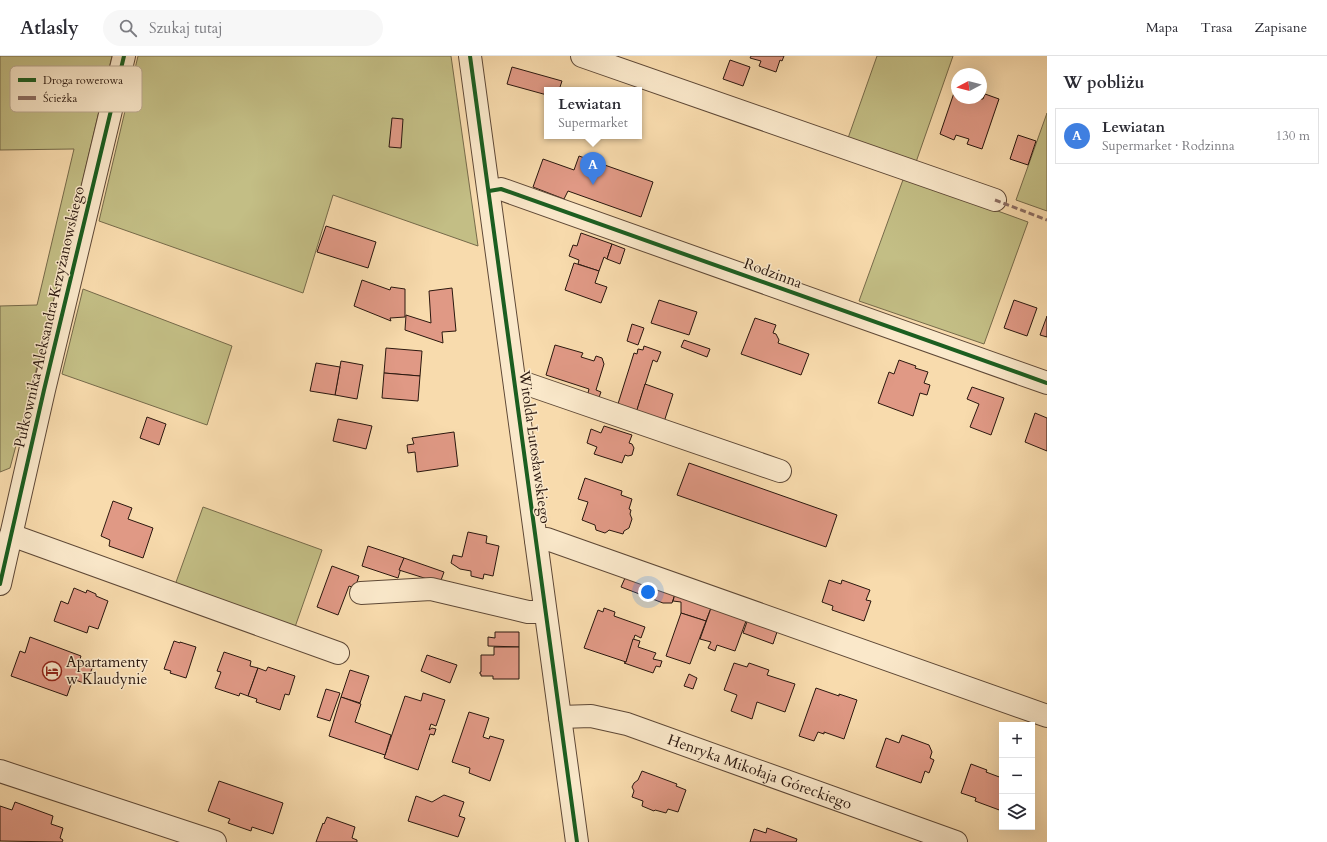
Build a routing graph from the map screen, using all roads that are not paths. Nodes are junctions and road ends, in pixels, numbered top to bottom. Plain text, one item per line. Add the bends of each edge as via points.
1 (124, 56) edge
2 (470, 56) edge
3 (582, 56) edge
4 (122, 66) edge
5 (110, 112) edge
6 (490, 191) junction
7 (995, 200) dead end
8 (1047, 383) edge
9 (515, 385) junction
10 (780, 471) dead end
11 (11, 535) junction
12 (536, 540) junction
13 (0, 584) edge
14 (360, 593) dead end
15 (545, 612) junction
16 (338, 653) dead end
17 (1047, 716) edge
18 (560, 717) junction
19 (0, 771) edge
20 (215, 842) edge
21 (577, 842) edge
22 (956, 842) edge

1 - 4 street, Pułkownika Aleksandra Krzyżanowskiego
2 - 6 street, Witolda Lutosławskiego
3 - 7 street
5 - 11 street, Pułkownika Aleksandra Krzyżanowskiego
6 - 8 street, Rodzinna via 500,189
6 - 9 street, Witolda Lutosławskiego
9 - 10 street via 527,384
9 - 12 street, Witolda Lutosławskiego
11 - 13 street, Pułkownika Aleksandra Krzyżanowskiego
11 - 16 street
12 - 15 street, Witolda Lutosławskiego
12 - 17 street via 547,539
14 - 15 street via 431,589 528,612
15 - 18 street, Witolda Lutosławskiego
18 - 21 street, Witolda Lutosławskiego
18 - 22 street, Henryka Mikołaja Góreckiego via 591,716 627,724
19 - 20 street

